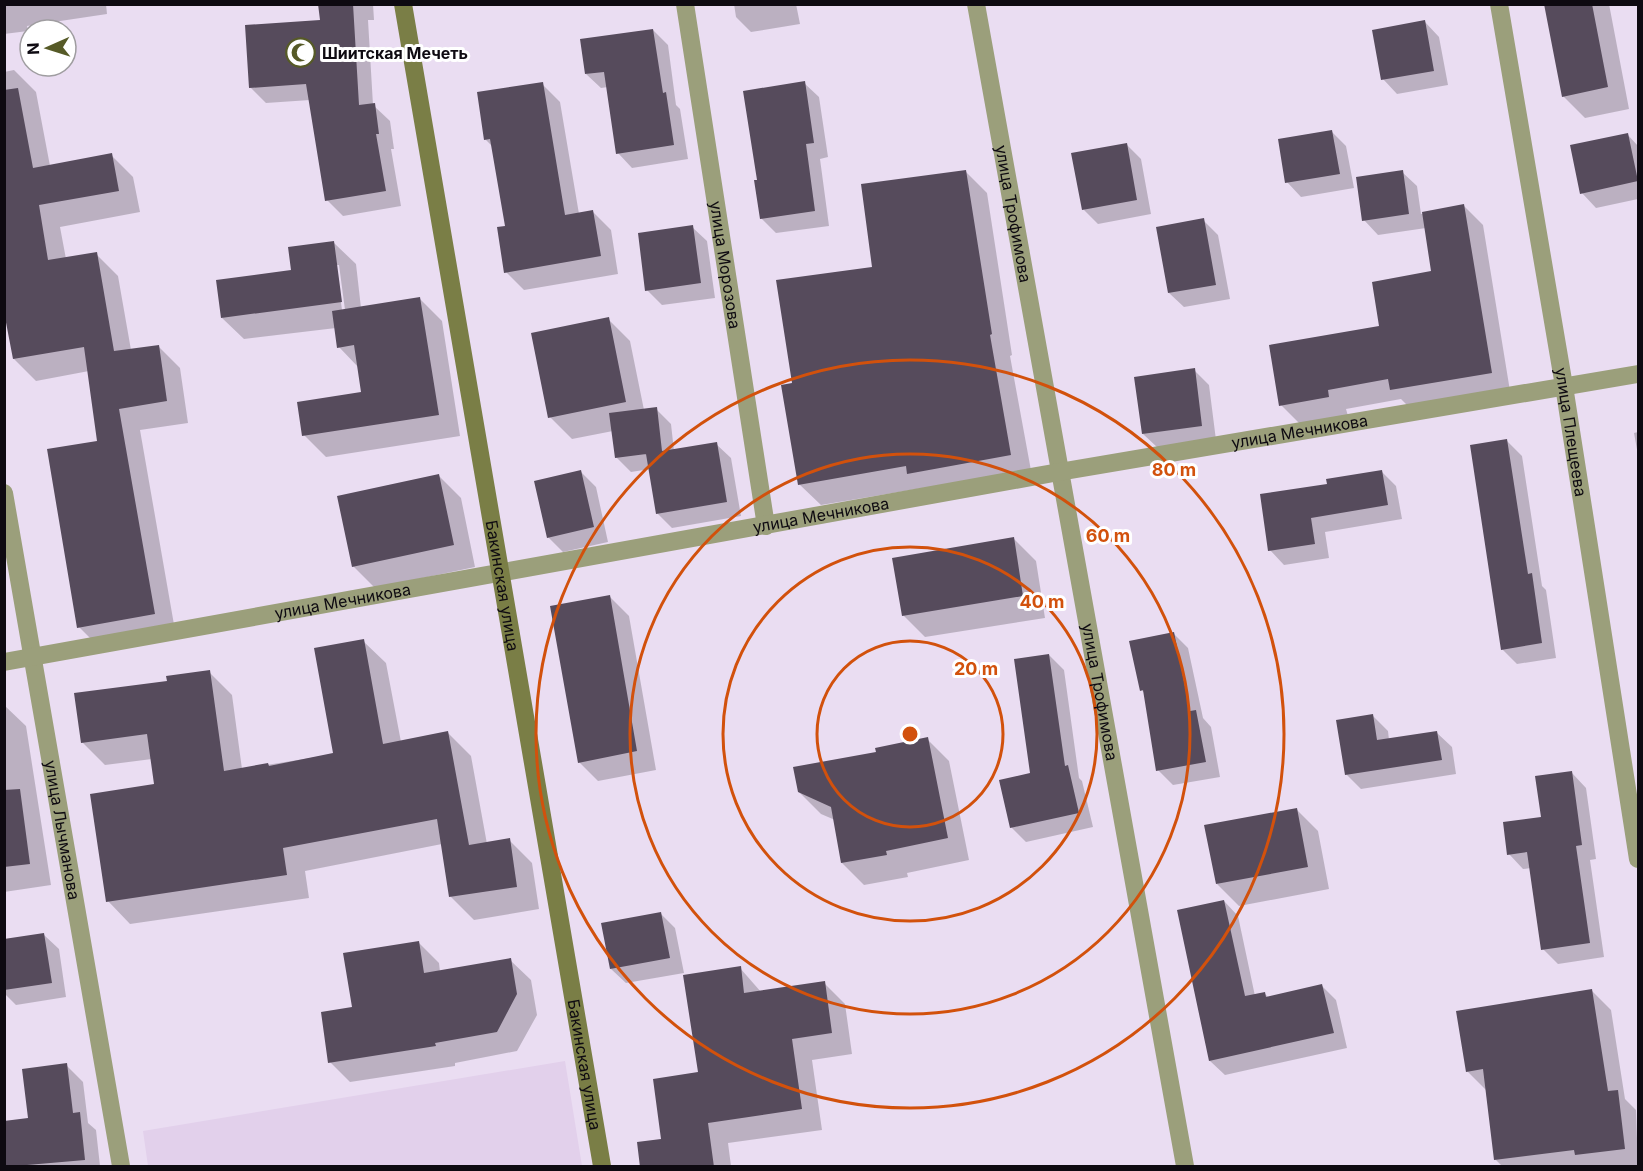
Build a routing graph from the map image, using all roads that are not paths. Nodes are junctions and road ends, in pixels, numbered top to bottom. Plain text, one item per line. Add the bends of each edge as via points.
1 (403, 4) edge
2 (685, 4) edge
3 (976, 4) edge
4 (1499, 4) edge
5 (1638, 374) edge
6 (1564, 386) junction
7 (1059, 472) junction
8 (4, 493) edge
9 (766, 526) junction
10 (500, 573) junction
11 (32, 657) junction
12 (4, 662) edge
13 (1638, 859) edge
14 (121, 1167) edge
15 (602, 1167) edge
16 (1185, 1167) edge

1 - 10 main road, Бакинская улица
2 - 9 street, улица Морозова
3 - 7 street, улица Трофимова
4 - 6 street, улица Плещеева
5 - 6 street, улица Мечникова
6 - 7 street, улица Мечникова
6 - 13 street, улица Плещеева
7 - 9 street, улица Мечникова
7 - 16 street, улица Трофимова via 1116,769
8 - 11 street, улица Лычманова
9 - 10 street, улица Мечникова
10 - 11 street, улица Мечникова
10 - 15 main road, Бакинская улица
11 - 12 street, улица Мечникова
11 - 14 street, улица Лычманова

